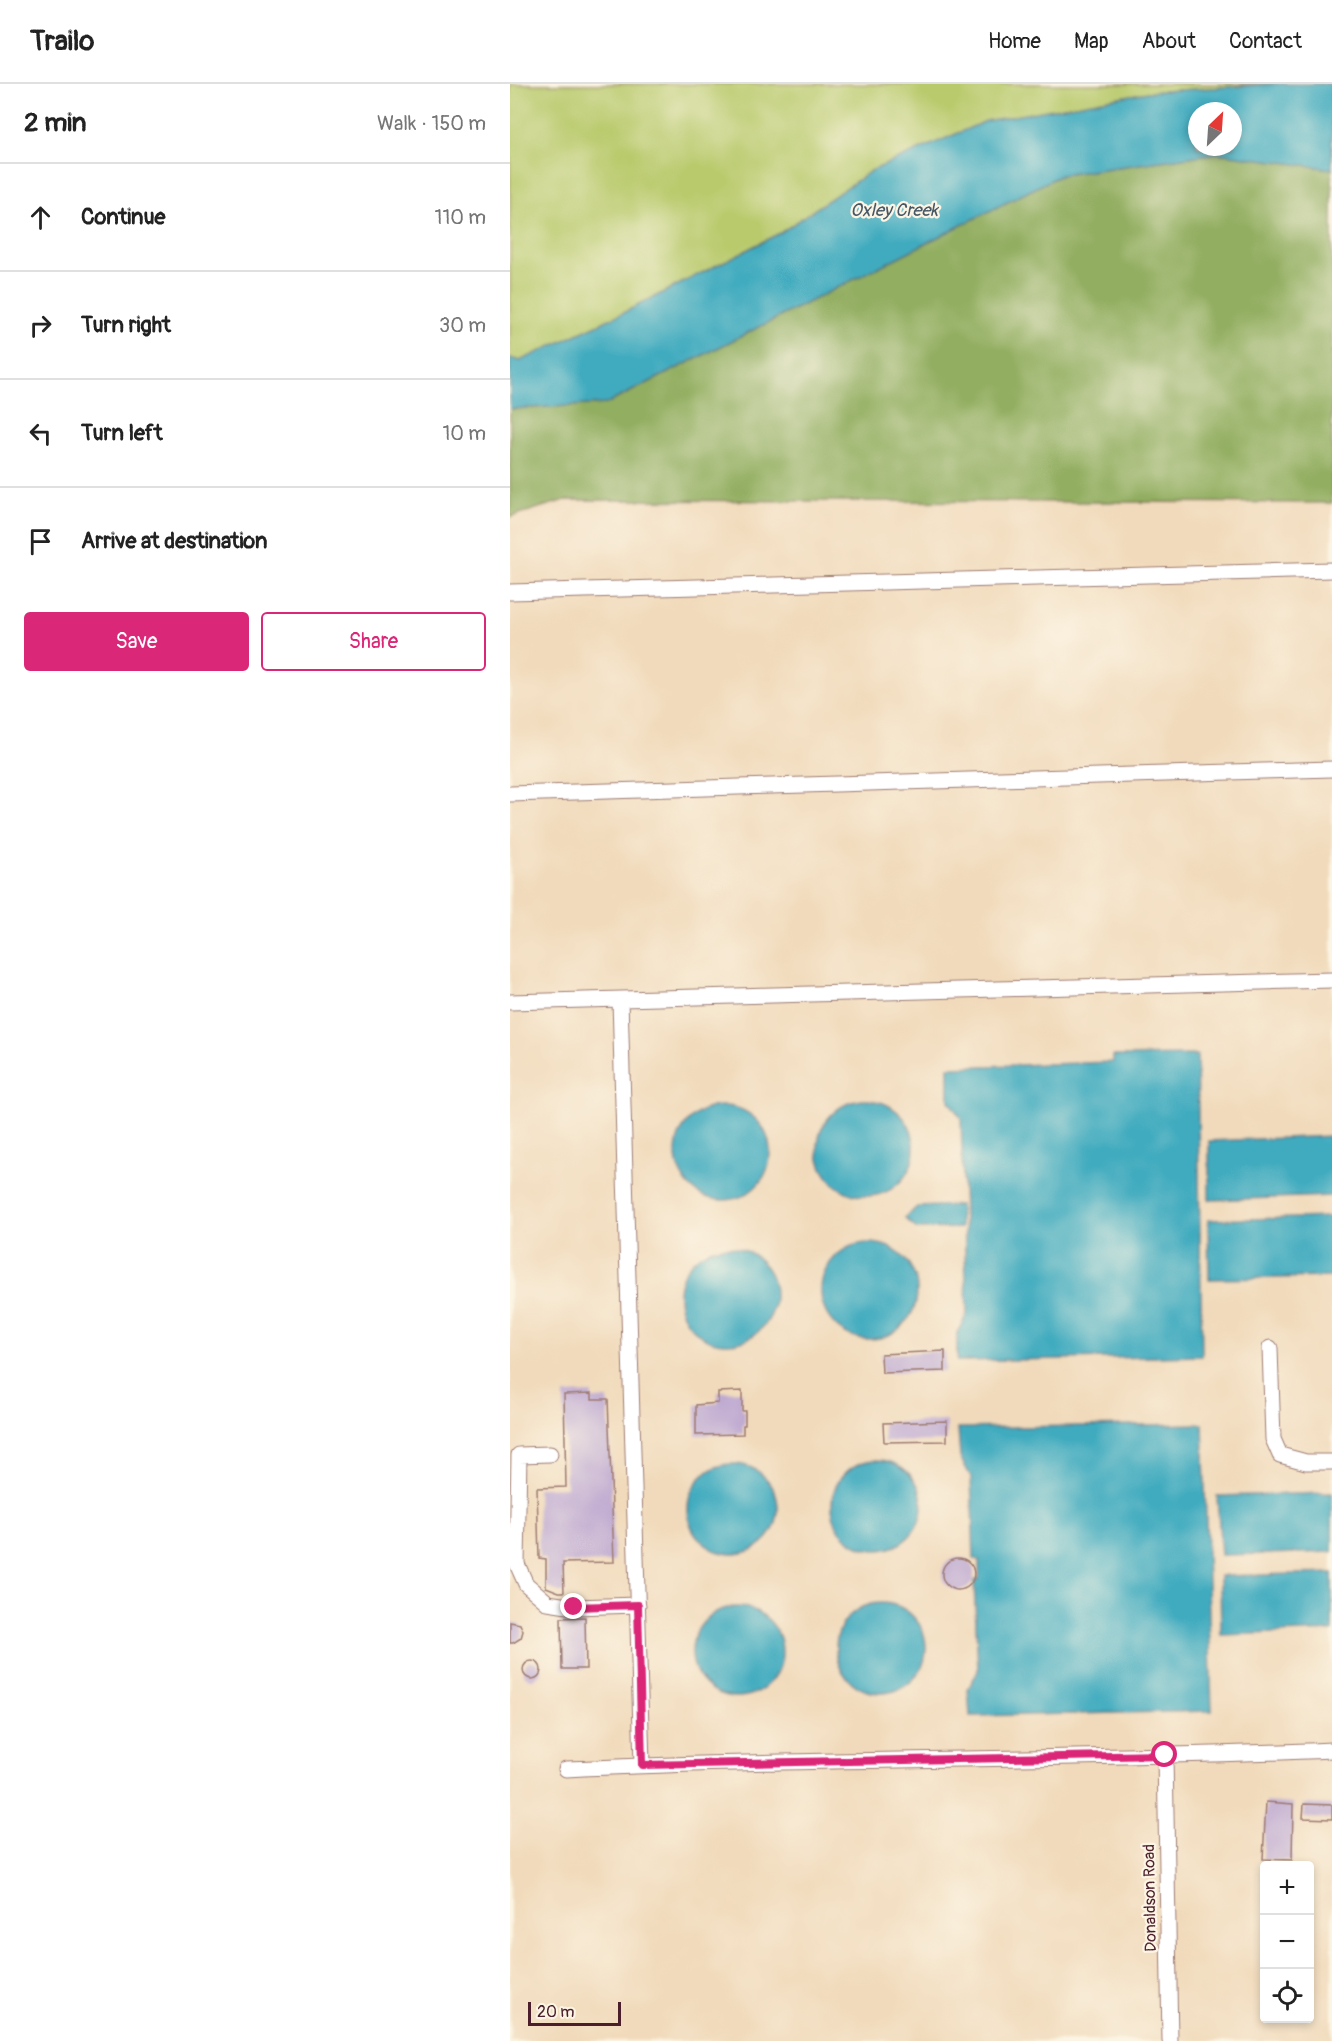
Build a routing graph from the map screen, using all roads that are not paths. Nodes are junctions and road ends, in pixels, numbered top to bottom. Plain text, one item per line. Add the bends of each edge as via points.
1 (1332, 570) edge
2 (510, 592) edge
3 (1332, 769) edge
4 (510, 794) edge
5 (1332, 980) edge
6 (620, 1000) junction
7 (510, 1002) edge
8 (1270, 1348) dead end
9 (550, 1454) dead end
10 (1332, 1462) edge
11 (638, 1605) junction
12 (1332, 1750) edge
13 (1165, 1755) junction
14 (642, 1765) junction
15 (566, 1769) dead end
16 (1170, 2041) edge

1 - 2 lane
3 - 4 lane
5 - 6 lane
6 - 7 lane
6 - 11 lane
8 - 10 lane via 1273,1439 1280,1455 1306,1462
9 - 11 lane via 519,1455 517,1564 526,1584 548,1603 574,1607
11 - 14 lane
12 - 13 lane
13 - 14 lane
13 - 16 lane, Donaldson Road
14 - 15 lane

